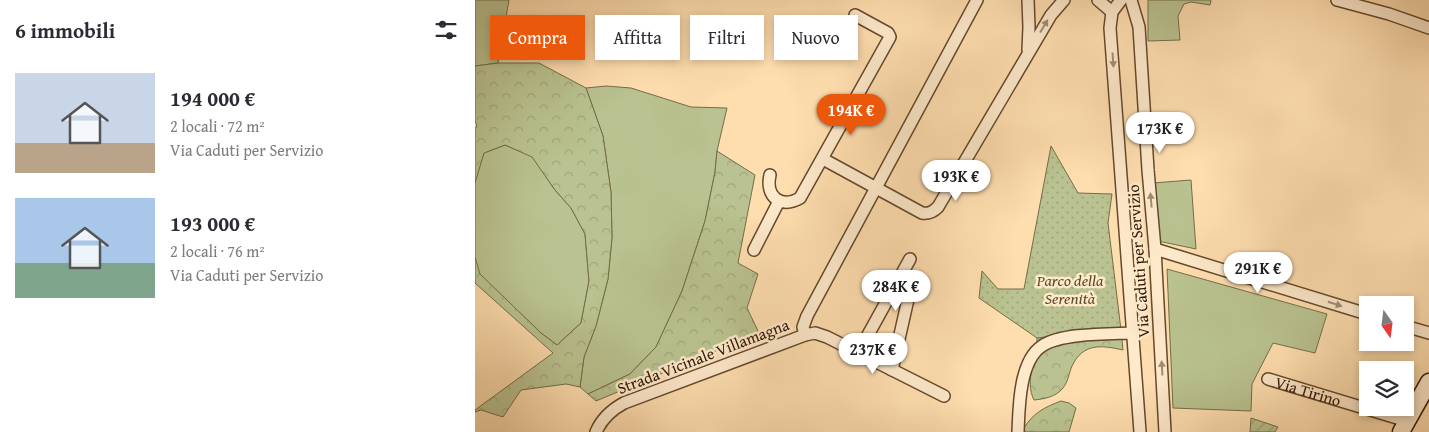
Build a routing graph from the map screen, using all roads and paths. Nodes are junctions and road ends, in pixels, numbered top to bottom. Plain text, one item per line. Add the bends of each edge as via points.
1 (988, 0) edge
2 (1028, 0) edge
3 (1065, 0) edge
4 (1098, 0) edge
5 (1121, 0) edge
6 (1131, 0) edge
7 (1337, 0) edge
8 (975, 4) edge
9 (1112, 12) junction
10 (858, 17) edge
11 (1429, 28) edge
12 (1027, 54) junction
13 (823, 159) junction
14 (770, 175) dead end
15 (876, 188) junction
16 (779, 201) junction
17 (1155, 249) junction
18 (754, 250) dead end
19 (910, 259) dead end
20 (899, 279) junction
21 (1359, 312) edge
22 (1414, 329) edge
23 (1132, 333) junction
24 (1429, 333) edge
25 (805, 335) junction
26 (866, 339) junction
27 (858, 353) junction
28 (896, 353) junction
29 (892, 370) junction
30 (1268, 378) dead end
31 (1429, 382) edge
32 (944, 396) dead end
33 (1404, 426) edge
34 (596, 432) edge
35 (1018, 432) edge
36 (1140, 432) edge
37 (1165, 432) edge

1 - 8 street
2 - 12 street
12 -> 3 street via 1051,15
4 - 9 street
5 - 9 street
17 -> 6 street, Via Caduti per Servizio via 1139,27
7 - 11 street
8 - 15 street
9 -> 23 street, Via Caduti per Servizio via 1110,28
10 - 13 street via 888,32 890,37
12 - 15 street via 938,207 922,213
13 - 15 street
13 - 16 street via 800,198 794,202
14 - 16 street via 770,190
15 - 25 street via 807,316 803,327
16 - 18 street
17 -> 21 street
37 -> 17 street, Via Caduti per Servizio
19 - 20 street
20 - 26 street
20 - 28 street via 911,286
22 - 24 street
23 - 35 street, Via Caduti per Servizio via 1072,337 1041,346 1026,371 1020,396
23 - 36 street, Via Caduti per Servizio
25 - 27 street via 815,333 827,337
25 - 34 street, Strada Vicinale Villamagna via 624,403 612,409
26 - 27 street
26 - 28 street
27 - 29 street
28 - 29 street
29 - 32 street
30 - 33 street, Via Tirino
31 - 33 street, Via Tirino

